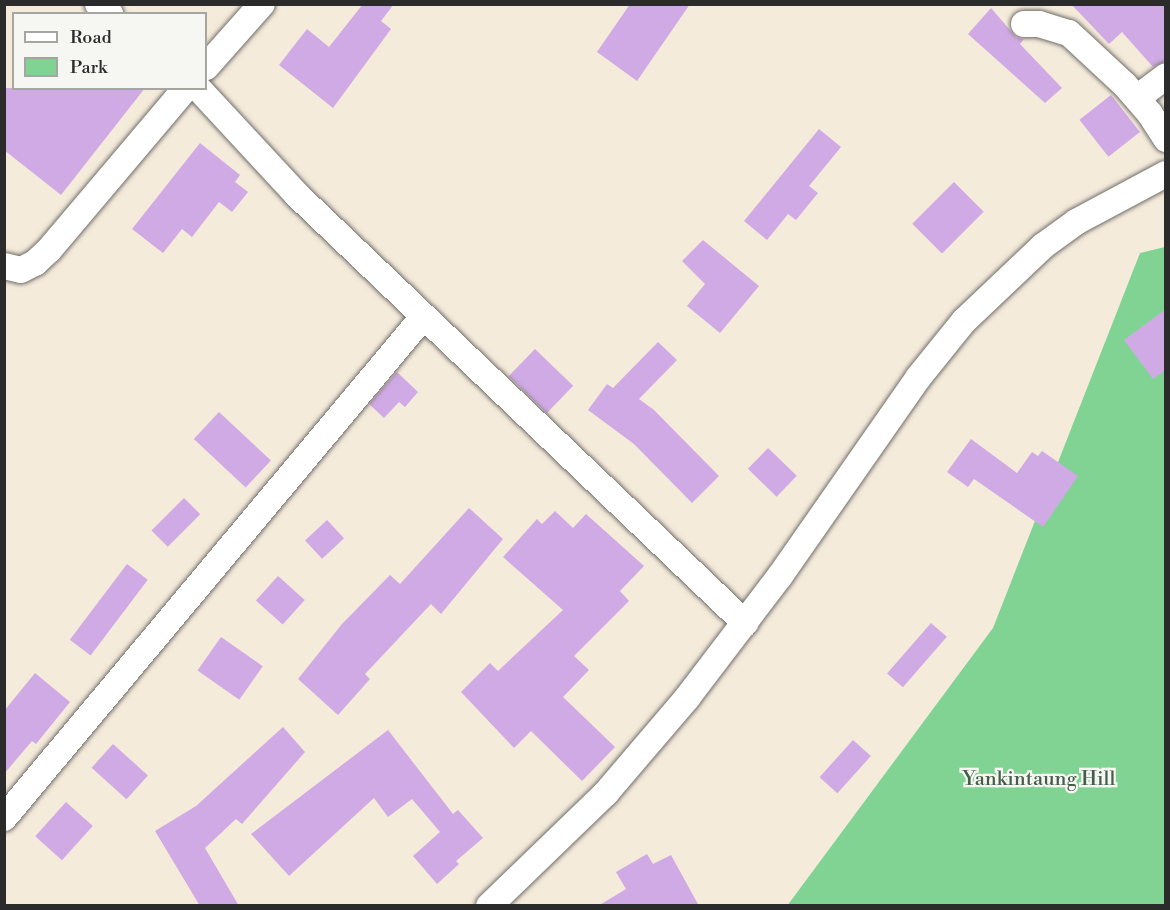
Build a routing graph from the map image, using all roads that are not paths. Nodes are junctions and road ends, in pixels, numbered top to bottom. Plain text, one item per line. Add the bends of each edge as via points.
1 (262, 4) edge
2 (1024, 24) dead end
3 (207, 66) edge
4 (1166, 76) edge
5 (184, 90) edge
6 (200, 90) edge
7 (1137, 98) junction
8 (1166, 139) edge
9 (1166, 174) edge
10 (4, 266) edge
11 (423, 317) junction
12 (745, 622) junction
13 (4, 818) edge
14 (489, 906) edge

1 - 3 street
2 - 7 street via 1069,33
4 - 7 street
5 - 10 street via 35,264 21,270
6 - 11 street via 297,195
7 - 8 street
9 - 12 street via 1076,222 1043,246 964,321 918,378
11 - 12 street
11 - 13 street
12 - 14 street via 606,793

